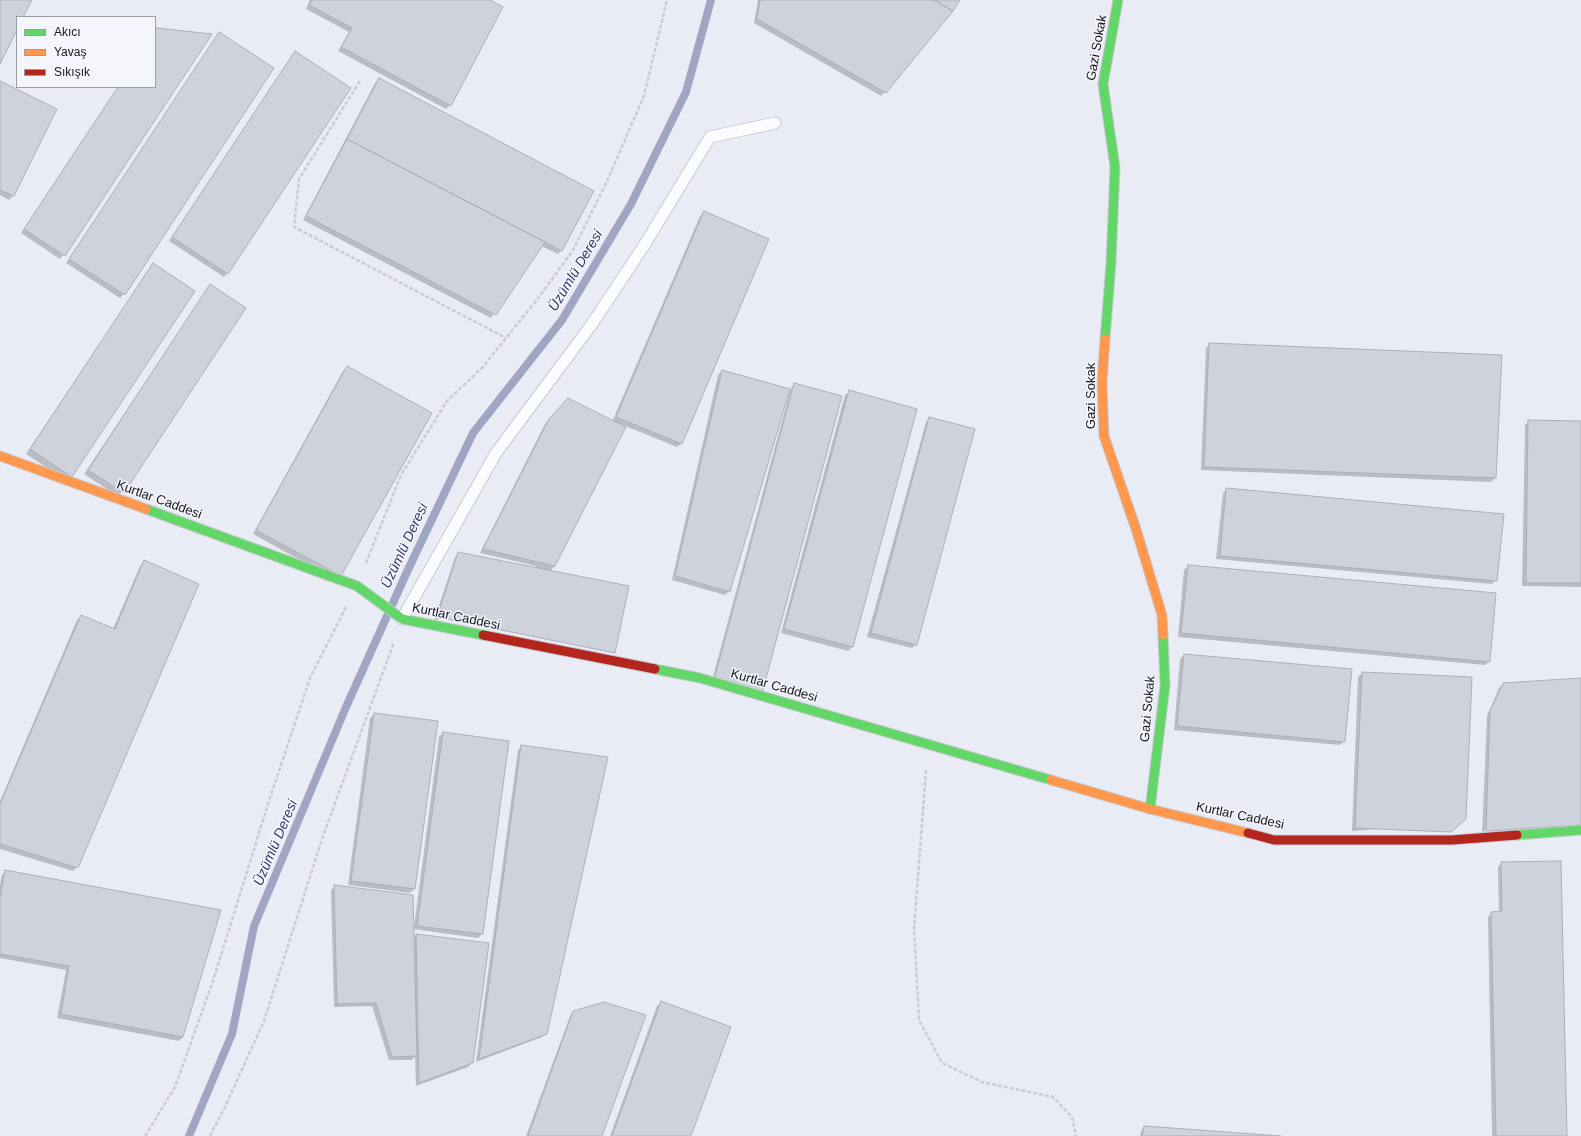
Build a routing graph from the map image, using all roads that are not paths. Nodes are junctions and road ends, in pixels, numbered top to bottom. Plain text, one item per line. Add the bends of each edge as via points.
1 (1118, 0) edge
2 (775, 123) dead end
3 (0, 456) edge
4 (401, 619) junction
5 (1150, 809) junction
6 (1581, 830) edge

1 - 5 street, Gazi Sokak via 1103,84 1115,167 1102,383 1104,436 1162,615 1165,686
2 - 4 lane via 710,137 645,244 592,324 496,454
3 - 4 street, Kurtlar Caddesi via 357,586
4 - 5 street, Kurtlar Caddesi via 700,678
5 - 6 street, Kurtlar Caddesi via 1274,840 1452,840

